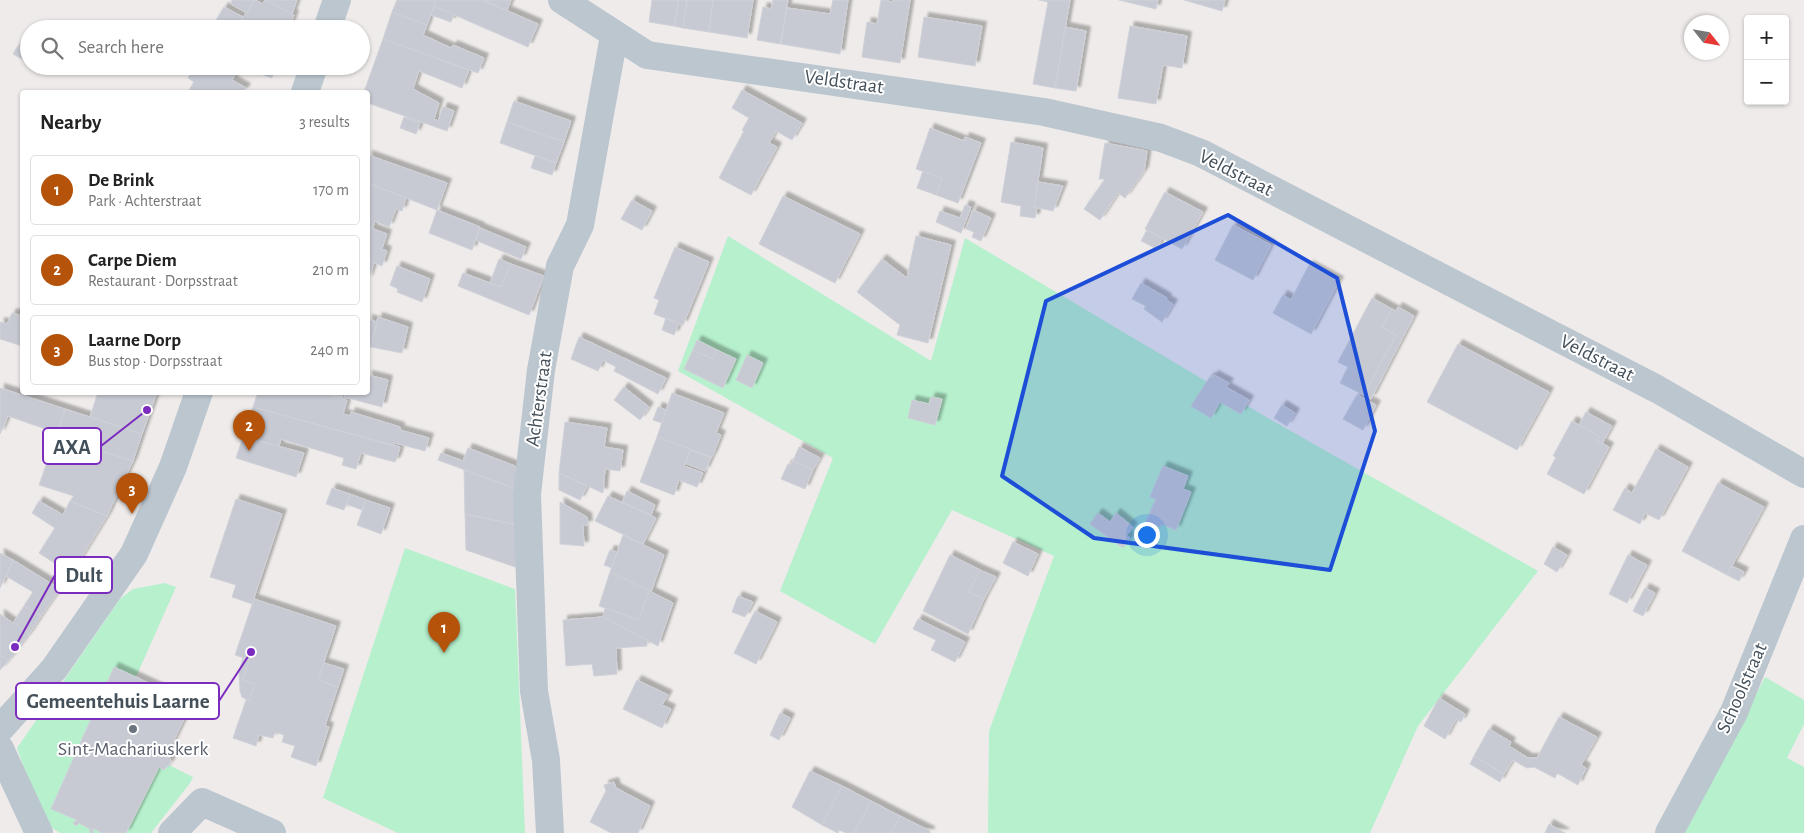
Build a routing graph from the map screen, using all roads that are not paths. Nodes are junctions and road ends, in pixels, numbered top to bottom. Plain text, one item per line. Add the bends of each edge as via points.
1 (337, 0) edge
2 (562, 0) edge
3 (330, 20) edge
4 (614, 36) junction
5 (311, 75) edge
6 (306, 90) edge
7 (198, 395) edge
8 (1804, 474) edge
9 (1804, 539) edge
10 (0, 729) edge
11 (0, 749) edge
12 (39, 833) edge
13 (172, 833) edge
14 (272, 833) edge
15 (550, 833) edge
16 (1669, 833) edge

1 - 3 street
2 - 4 street
4 - 8 street, Veldstraat via 647,55 1044,112 1161,138 1201,153 1658,389
4 - 15 street, Achterstraat via 580,225 560,266 541,370 527,494 534,691 546,760
5 - 6 street
7 - 10 street via 172,467 134,554 54,669
9 - 16 street, Schoolstraat via 1734,712
11 - 12 street
13 - 14 street via 202,802

